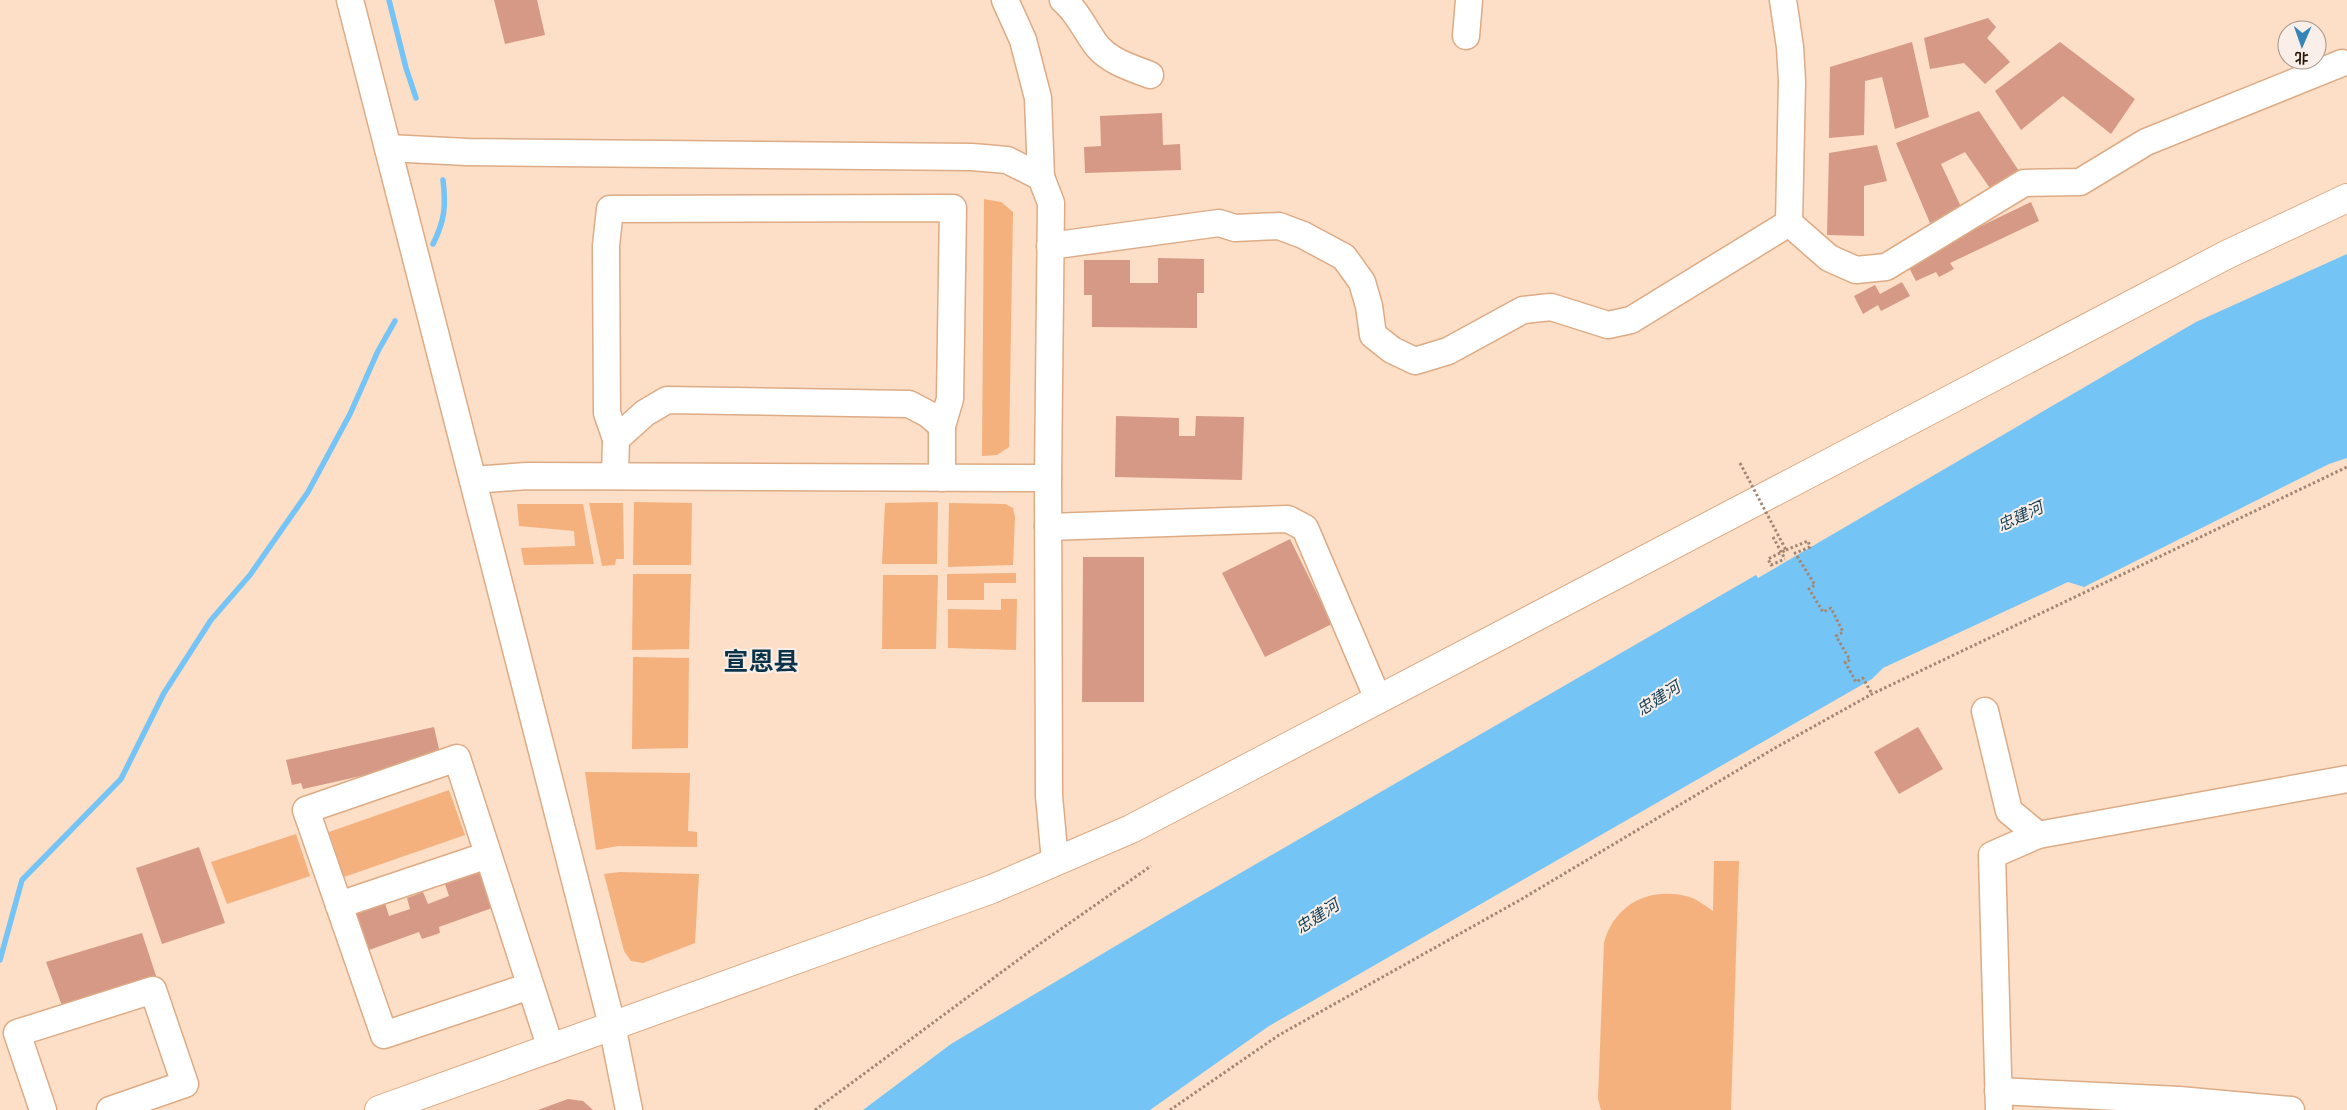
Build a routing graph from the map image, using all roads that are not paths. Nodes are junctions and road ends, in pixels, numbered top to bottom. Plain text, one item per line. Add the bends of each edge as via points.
1 (350, 0) edge
2 (1005, 0) edge
3 (1063, 0) edge
4 (1469, 0) edge
5 (1783, 0) edge
6 (1466, 36) dead end
7 (2342, 63) dead end
8 (1150, 75) dead end
9 (388, 148) junction
10 (1041, 177) junction
11 (2347, 198) edge
12 (1789, 223) junction
13 (1050, 246) junction
14 (942, 426) junction
15 (616, 439) junction
16 (615, 476) junction
17 (942, 478) junction
18 (1048, 478) junction
19 (473, 480) junction
20 (1048, 527) junction
21 (1378, 699) junction
22 (1985, 711) dead end
23 (2347, 779) edge
24 (2038, 836) junction
25 (488, 855) junction
26 (1055, 861) junction
27 (339, 905) junction
28 (530, 986) junction
29 (612, 1025) junction
30 (551, 1048) junction
31 (1998, 1100) edge
32 (147, 1104) edge
33 (43, 1110) edge
34 (110, 1110) edge
35 (379, 1110) edge
36 (629, 1110) edge
37 (2291, 1110) edge

1 - 9 street
2 - 10 street via 1023,40 1038,98
3 - 8 street via 1074,9 1099,48 1117,62
4 - 6 street
5 - 12 street via 1792,81
7 - 12 street via 2146,142 2080,182 2024,183 1886,267 1856,270 1828,258
9 - 10 street via 468,152 972,156 1007,160
9 - 19 street
10 - 13 street via 1051,203
11 - 21 main road via 2226,255
12 - 13 street via 1631,320 1608,325 1551,307 1523,310 1448,351 1415,361 1392,350 1373,335 1362,282 1344,257 1279,226 1235,228 1219,223
13 - 18 street
14 - 15 street via 908,404 667,400 645,413
14 - 15 street via 950,398 954,208 610,209 606,246 607,413
14 - 17 street
15 - 16 street
16 - 17 street
16 - 19 street
17 - 18 street
18 - 20 street
19 - 29 street
20 - 21 street via 1288,519 1305,528
20 - 26 street via 1049,796
21 - 26 main road via 1131,829
22 - 24 street via 2009,811
23 - 24 street
24 - 31 street via 1992,855
25 - 27 street
25 - 27 street via 457,758 306,810
25 - 28 street
26 - 29 main road via 992,889
27 - 28 street via 384,1035
28 - 30 street
29 - 30 main road
29 - 36 street
30 - 35 main road
31 - 37 street via 2179,1100
32 - 33 street via 186,1084 153,990 17,1033
32 - 34 street

